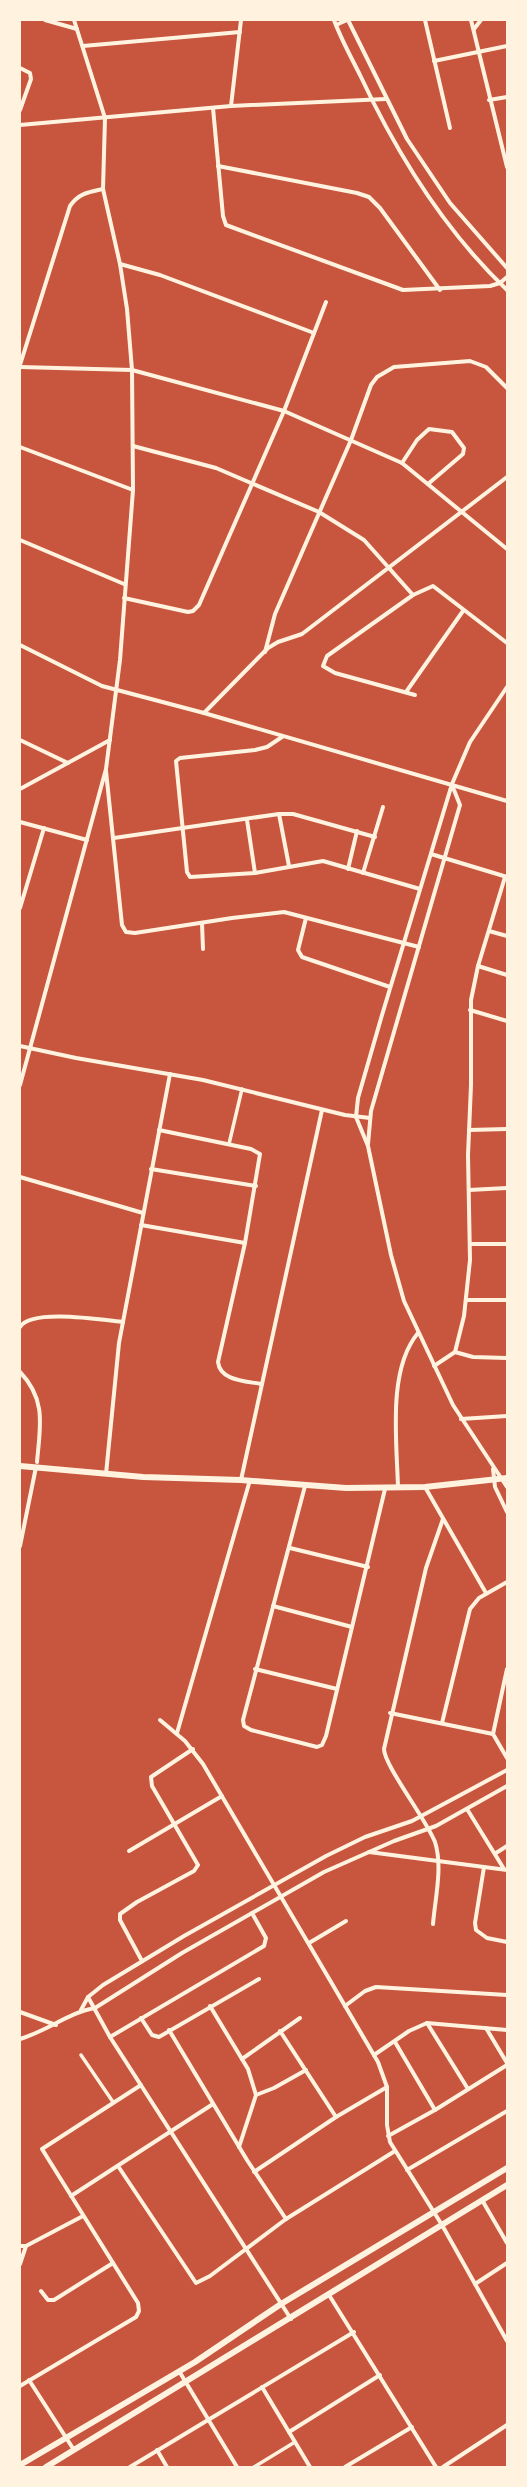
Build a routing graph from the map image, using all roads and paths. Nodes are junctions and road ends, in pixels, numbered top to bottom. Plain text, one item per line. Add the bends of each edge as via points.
1 (45, 20) edge
2 (74, 20) edge
3 (241, 20) edge
4 (334, 20) edge
5 (347, 20) edge
6 (425, 20) edge
7 (471, 20) edge
8 (481, 20) edge
9 (336, 25) junction
10 (474, 29) junction
11 (77, 30) junction
12 (240, 32) junction
13 (83, 46) junction
14 (507, 46) edge
15 (477, 51) junction
16 (434, 61) junction
17 (20, 68) edge
18 (507, 97) edge
19 (386, 99) junction
20 (372, 100) junction
21 (489, 100) junction
22 (231, 106) junction
23 (213, 108) junction
24 (20, 110) edge
25 (105, 118) junction
26 (20, 125) edge
27 (450, 128) dead end
28 (218, 166) junction
29 (507, 167) edge
30 (103, 189) junction
31 (120, 264) junction
32 (507, 268) edge
33 (507, 277) edge
34 (500, 283) junction
35 (440, 290) junction
36 (507, 290) edge
37 (326, 302) dead end
38 (314, 333) junction
39 (20, 366) edge
40 (132, 370) junction
41 (507, 388) edge
42 (284, 411) junction
43 (351, 440) junction
44 (133, 446) junction
45 (20, 447) edge
46 (402, 462) junction
47 (507, 477) edge
48 (252, 483) junction
49 (428, 484) junction
50 (133, 490) junction
51 (460, 511) junction
52 (319, 512) junction
53 (20, 540) edge
54 (507, 549) edge
55 (389, 567) junction
56 (124, 584) junction
57 (413, 595) junction
58 (124, 598) junction
59 (463, 611) junction
60 (507, 643) edge
61 (20, 645) edge
62 (265, 652) junction
63 (507, 688) edge
64 (116, 690) junction
65 (406, 692) junction
66 (415, 695) dead end
67 (204, 713) junction
68 (282, 737) junction
69 (20, 740) edge
70 (110, 740) junction
71 (68, 763) junction
72 (106, 769) junction
73 (452, 784) junction
74 (20, 789) edge
75 (507, 801) edge
76 (383, 807) dead end
77 (279, 814) junction
78 (247, 820) junction
79 (20, 822) edge
80 (44, 828) junction
81 (181, 828) junction
82 (357, 831) junction
83 (375, 837) junction
84 (114, 838) junction
85 (87, 840) junction
86 (431, 854) junction
87 (445, 858) junction
88 (289, 866) junction
89 (348, 869) junction
90 (255, 873) junction
91 (363, 873) junction
92 (506, 877) edge
93 (420, 889) junction
94 (20, 908) edge
95 (306, 918) junction
96 (202, 923) junction
97 (489, 931) junction
98 (507, 936) edge
99 (404, 942) junction
100 (420, 947) junction
101 (203, 949) dead end
102 (478, 966) junction
103 (507, 975) edge
104 (390, 987) junction
105 (470, 1010) junction
106 (507, 1021) edge
107 (20, 1046) edge
108 (30, 1048) junction
109 (170, 1074) junction
110 (20, 1085) edge
111 (242, 1089) junction
112 (322, 1110) junction
113 (356, 1117) junction
114 (370, 1118) junction
115 (507, 1129) edge
116 (159, 1130) junction
117 (469, 1130) junction
118 (228, 1144) junction
119 (368, 1146) junction
120 (151, 1169) junction
121 (20, 1177) edge
122 (256, 1186) junction
123 (507, 1188) edge
124 (469, 1190) junction
125 (143, 1213) junction
126 (141, 1225) junction
127 (245, 1243) junction
128 (471, 1244) junction
129 (507, 1244) edge
130 (466, 1300) junction
131 (507, 1300) edge
132 (22, 1321) edge
133 (123, 1322) junction
134 (20, 1327) edge
135 (418, 1333) junction
136 (455, 1352) junction
137 (507, 1358) edge
138 (434, 1366) junction
139 (20, 1372) edge
140 (261, 1384) junction
141 (507, 1416) edge
142 (461, 1419) junction
143 (37, 1465) junction
144 (20, 1466) edge
145 (493, 1468) junction
146 (106, 1474) junction
147 (504, 1478) edge
148 (241, 1480) junction
149 (250, 1480) junction
150 (493, 1480) junction
151 (305, 1486) junction
152 (425, 1487) junction
153 (507, 1487) edge
154 (398, 1488) junction
155 (385, 1489) junction
156 (507, 1512) edge
157 (443, 1519) junction
158 (20, 1546) edge
159 (290, 1548) junction
160 (368, 1567) junction
161 (507, 1582) edge
162 (486, 1593) junction
163 (273, 1606) junction
164 (352, 1627) junction
165 (255, 1669) junction
166 (507, 1669) edge
167 (337, 1689) junction
168 (390, 1713) junction
169 (160, 1720) dead end
170 (442, 1723) junction
171 (177, 1733) junction
172 (493, 1734) junction
173 (193, 1749) junction
174 (507, 1758) edge
175 (507, 1770) edge
176 (507, 1786) edge
177 (222, 1796) junction
178 (468, 1809) junction
179 (422, 1816) junction
180 (176, 1825) junction
181 (428, 1829) junction
182 (507, 1846) edge
183 (129, 1851) dead end
184 (368, 1852) junction
185 (496, 1853) junction
186 (437, 1862) junction
187 (484, 1867) junction
188 (506, 1870) edge
189 (274, 1884) junction
190 (281, 1896) junction
191 (252, 1913) junction
192 (346, 1921) dead end
193 (433, 1924) dead end
194 (507, 1942) edge
195 (309, 1943) junction
196 (142, 1961) junction
197 (259, 1979) dead end
198 (507, 1995) edge
199 (88, 1997) junction
200 (210, 2006) junction
201 (345, 2006) junction
202 (95, 2008) junction
203 (80, 2010) junction
204 (20, 2012) edge
205 (141, 2018) junction
206 (300, 2018) dead end
207 (427, 2023) junction
208 (56, 2025) junction
209 (486, 2028) junction
210 (169, 2030) junction
211 (507, 2030) edge
212 (280, 2031) junction
213 (110, 2037) junction
214 (20, 2039) edge
215 (395, 2042) junction
216 (374, 2054) junction
217 (81, 2055) dead end
218 (242, 2059) junction
219 (507, 2064) edge
220 (306, 2070) junction
221 (141, 2085) junction
222 (387, 2087) junction
223 (468, 2089) junction
224 (256, 2095) junction
225 (112, 2102) junction
226 (213, 2104) junction
227 (435, 2110) junction
228 (507, 2112) edge
229 (336, 2117) junction
230 (170, 2132) junction
231 (388, 2136) junction
232 (239, 2147) junction
233 (395, 2152) junction
234 (118, 2166) junction
235 (507, 2168) edge
236 (407, 2170) junction
237 (254, 2172) junction
238 (507, 2185) edge
239 (72, 2196) junction
240 (482, 2200) junction
241 (433, 2211) junction
242 (83, 2216) junction
243 (286, 2219) junction
244 (442, 2225) junction
245 (507, 2243) edge
246 (20, 2246) edge
247 (26, 2246) junction
248 (246, 2249) junction
249 (507, 2263) edge
250 (20, 2264) edge
251 (113, 2264) junction
252 (475, 2284) junction
253 (41, 2290) dead end
254 (329, 2295) junction
255 (281, 2304) junction
256 (291, 2319) junction
257 (354, 2332) junction
258 (507, 2341) edge
259 (179, 2371) junction
260 (380, 2375) junction
261 (29, 2380) junction
262 (186, 2382) junction
263 (20, 2386) edge
264 (262, 2387) junction
265 (209, 2419) junction
266 (507, 2425) edge
267 (412, 2427) junction
268 (289, 2432) junction
269 (66, 2439) junction
270 (295, 2442) junction
271 (74, 2450) junction
272 (157, 2450) junction
273 (20, 2465) edge
274 (46, 2467) edge
275 (130, 2467) edge
276 (167, 2467) edge
277 (237, 2467) edge
278 (254, 2467) edge
279 (310, 2467) edge
280 (345, 2467) edge
281 (436, 2467) edge
282 (442, 2467) edge

1 - 11 street
2 - 11 street
3 - 12 street
4 - 9 street
5 - 9 street
5 - 19 street
6 - 16 street
7 - 10 street
8 - 10 street
9 - 20 street
10 - 15 street
11 - 13 street
12 - 13 street
12 - 22 street
13 - 25 street
14 - 15 street
15 - 16 street
15 - 21 street
16 - 27 street
17 - 24 street via 30,73 31,79
18 - 21 street
19 - 20 street
19 - 32 street via 407,139 450,204
20 - 22 street
20 - 34 street via 384,125 439,214
21 - 29 street
22 - 23 street
23 - 25 street
23 - 28 street
25 - 26 street
25 - 30 street
28 - 35 street via 357,193 369,198 380,208
28 - 35 street via 226,225 403,290
30 - 31 street
30 - 39 street via 76,197 70,206
31 - 38 street via 160,275
31 - 40 street
33 - 34 street
34 - 35 street
34 - 36 street
37 - 38 street
38 - 42 street
39 - 40 street
40 - 42 street
40 - 44 street
41 - 43 street via 486,367 470,361 432,362 389,368 371,385
42 - 43 street
42 - 48 street
43 - 46 street
43 - 52 street
44 - 48 street via 216,468
44 - 50 street
45 - 50 street
46 - 49 street
46 - 49 street via 417,440 429,429 452,432 464,448 463,454
47 - 51 street
48 - 52 street
48 - 58 street via 199,605 193,611
49 - 51 street
50 - 56 street
51 - 54 street
51 - 55 street
52 - 55 street via 364,540
52 - 62 street via 275,614
53 - 56 street
55 - 57 street
55 - 62 street via 302,634 278,642
56 - 58 street
57 - 59 street via 433,586
57 - 65 street via 327,656 323,666 335,673
58 - 64 street
59 - 60 street
59 - 65 street
61 - 64 street via 102,686
62 - 67 street
63 - 73 street via 470,742
64 - 67 street
64 - 70 street
65 - 66 street
67 - 68 street
68 - 73 street
68 - 81 street via 267,747 255,750 176,761
69 - 71 street
70 - 71 street
70 - 72 street
71 - 74 street
72 - 84 street
72 - 85 street
73 - 75 street
73 - 86 street
73 - 87 street via 460,805
76 - 83 street
77 - 78 street
77 - 82 street via 293,814
77 - 88 street
78 - 81 street
78 - 90 street
79 - 80 street
80 - 85 street
80 - 94 street
81 - 84 street
81 - 90 street via 187,872 190,877
82 - 83 street
82 - 89 street
83 - 91 street
84 - 96 street via 122,925 126,932 135,933
85 - 108 street
86 - 87 street
86 - 93 street
87 - 92 street
87 - 100 street
88 - 89 street via 322,861
88 - 90 street
89 - 91 street
91 - 93 street
92 - 97 street
93 - 99 street
95 - 96 street via 284,912
95 - 99 street
95 - 104 street via 298,950 302,957
96 - 101 street
97 - 98 street
97 - 102 street
99 - 100 street
99 - 104 street
100 - 114 street
102 - 103 street
102 - 105 street
104 - 113 street via 358,1098
105 - 106 street
105 - 117 street
107 - 108 street
108 - 109 street
108 - 110 street
109 - 111 street
109 - 116 street
111 - 112 street
111 - 118 street
112 - 113 street
112 - 140 street
113 - 114 street
113 - 119 street
114 - 119 street
115 - 117 street
116 - 118 street
116 - 120 street
117 - 124 street
118 - 122 street via 259,1153 261,1160
119 - 135 street via 395,1271
120 - 122 street
120 - 125 street
121 - 125 street
122 - 127 street
123 - 124 street
124 - 128 street
125 - 126 street
126 - 127 street
126 - 133 street
127 - 140 street via 219,1366 225,1376
128 - 129 street
128 - 130 street
130 - 131 street
130 - 136 street
132 - 133 street via 58,1317
132 - 134 street
133 - 146 street via 114,1377
135 - 138 street
135 - 154 street via 405,1353 399,1378
136 - 137 street via 480,1358
136 - 138 street
138 - 142 street
139 - 143 street via 35,1393 40,1408
140 - 148 street
141 - 142 street
142 - 145 street
143 - 144 street
143 - 146 street
143 - 158 street
145 - 147 street
145 - 150 street
146 - 148 street via 143,1478
147 - 150 street
147 - 153 street
148 - 149 street
149 - 151 street
149 - 171 street
150 - 152 street
150 - 156 street
151 - 155 street
151 - 159 street
152 - 154 street
152 - 157 street
154 - 155 street
155 - 160 street
157 - 162 street
157 - 168 street via 428,1562
159 - 160 street
159 - 163 street
160 - 164 street
161 - 162 street
162 - 170 street via 469,1613
163 - 164 street
163 - 165 street
164 - 167 street
165 - 167 street
165 - 167 street via 244,1708 244,1726 259,1732 320,1746 326,1736
166 - 172 street
168 - 170 street
168 - 179 street via 384,1754
169 - 171 street
170 - 172 street
171 - 173 street
172 - 174 street
173 - 177 street
173 - 180 street via 155,1773 150,1780
175 - 179 street
176 - 178 street
177 - 180 street
177 - 189 street
178 - 181 street
178 - 185 street
179 - 181 street
179 - 189 street via 353,1842
180 - 183 street
180 - 196 street via 198,1867 124,1910 120,1916
181 - 184 street
181 - 186 street via 435,1843
182 - 185 street
184 - 186 street
184 - 190 street via 340,1863
185 - 188 street
186 - 187 street
186 - 193 street
187 - 188 street
187 - 194 street via 476,1930 487,1938
189 - 190 street
189 - 196 street
190 - 191 street
190 - 195 street
191 - 202 street via 182,1953
191 - 205 street via 266,1938 264,1946
192 - 195 street
195 - 201 street
196 - 199 street
197 - 200 street
198 - 201 street via 376,1987 365,1991
199 - 202 street
199 - 203 street
200 - 210 street
200 - 218 street
201 - 216 street
202 - 203 street
202 - 213 street
203 - 208 street
204 - 208 street
205 - 210 street via 154,2037 159,2037
205 - 213 street
206 - 212 street
207 - 209 street
207 - 215 street
207 - 223 street
208 - 214 street
209 - 211 street
209 - 219 street
210 - 226 street
212 - 218 street
212 - 220 street
213 - 221 street
215 - 216 street
215 - 227 street
216 - 222 street
217 - 225 street
218 - 224 street via 252,2078
219 - 223 street
220 - 224 street
220 - 229 street
221 - 225 street
221 - 230 street
222 - 229 street
222 - 231 street
223 - 227 street
224 - 232 street
225 - 239 street via 42,2149
226 - 230 street
226 - 232 street
227 - 231 street
228 - 236 street
229 - 237 street
230 - 234 street
230 - 248 street
231 - 233 street
232 - 237 street
233 - 236 street
233 - 243 street
234 - 239 street
234 - 248 street via 196,2282 210,2276
235 - 241 street
236 - 241 street
237 - 243 street
238 - 240 street
239 - 242 street
240 - 244 street
240 - 245 street
241 - 244 street
241 - 255 street
242 - 247 street
242 - 251 street
243 - 248 street
244 - 252 street
244 - 254 street
246 - 247 street
247 - 250 street
248 - 255 street
249 - 252 street
251 - 253 street via 54,2300 48,2300
251 - 261 street via 138,2303 139,2311 136,2317
252 - 258 street
254 - 256 street
254 - 257 street
255 - 256 street
255 - 259 street
256 - 262 street
257 - 260 street
257 - 264 street
259 - 262 street
259 - 269 street
260 - 267 street
260 - 268 street
261 - 263 street
261 - 269 street
262 - 265 street
262 - 271 street
264 - 265 street
264 - 268 street
265 - 272 street
265 - 277 street
266 - 282 street
267 - 280 street
267 - 281 street
268 - 270 street
269 - 271 street
269 - 273 street
270 - 278 street
270 - 279 street
271 - 274 street
272 - 275 street
272 - 276 street

